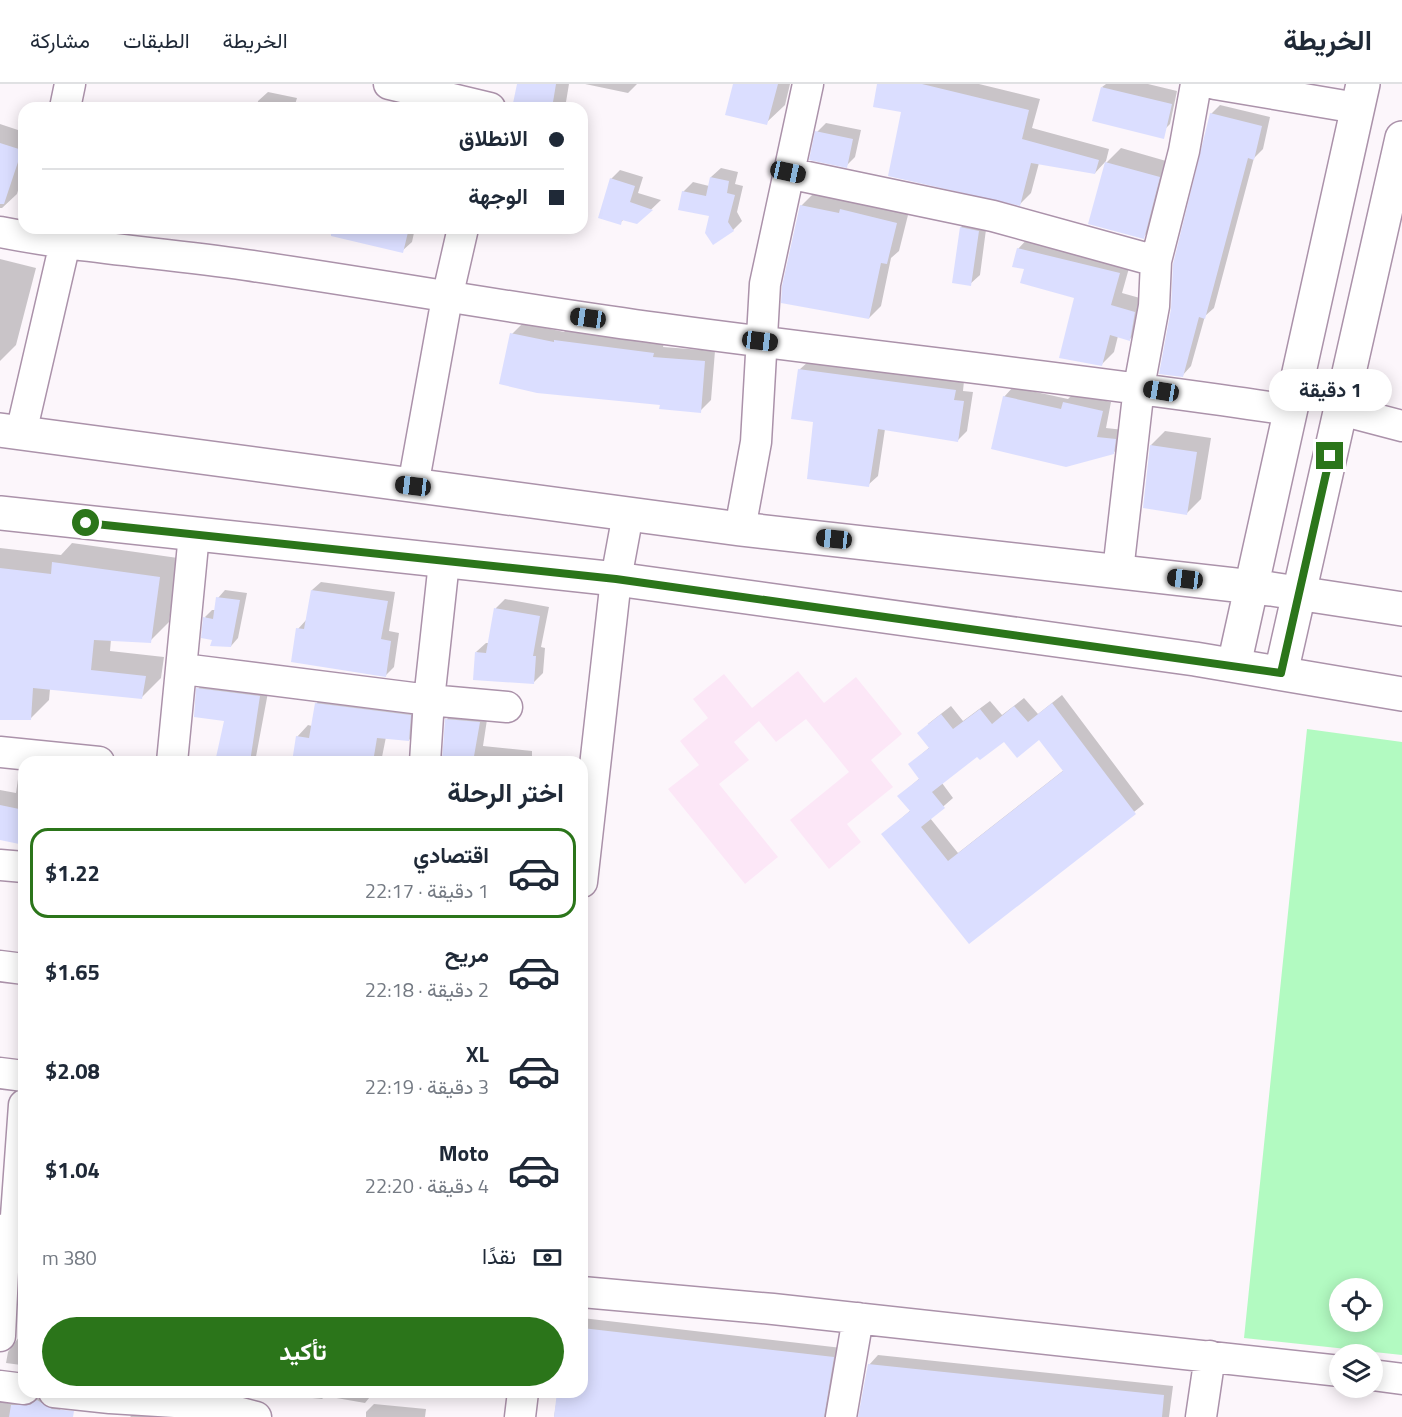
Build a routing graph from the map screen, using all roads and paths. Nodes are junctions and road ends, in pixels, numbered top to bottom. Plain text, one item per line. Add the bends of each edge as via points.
1 (70, 84) edge
2 (389, 84) edge
3 (496, 84) edge
4 (808, 84) edge
5 (1196, 84) edge
6 (1215, 84) edge
7 (1360, 96) edge
8 (66, 102) edge
9 (465, 102) edge
10 (492, 102) edge
11 (1402, 138) edge
12 (788, 172) junction
13 (0, 232) edge
14 (18, 232) edge
15 (40, 234) edge
16 (462, 234) edge
17 (65, 243) junction
18 (1156, 261) junction
19 (447, 298) junction
20 (760, 341) junction
21 (1139, 387) junction
22 (1290, 410) junction
23 (1341, 410) junction
24 (1402, 426) edge
25 (10, 432) edge
26 (413, 486) junction
27 (0, 513) edge
28 (628, 514) junction
29 (740, 529) junction
30 (194, 534) junction
31 (444, 562) junction
32 (1118, 571) junction
33 (616, 579) junction
34 (1251, 586) junction
35 (1299, 594) junction
36 (1402, 609) edge
37 (1234, 665) junction
38 (183, 669) junction
39 (1281, 673) junction
40 (1402, 694) edge
41 (429, 700) junction
42 (507, 707) dead end
43 (0, 752) edge
44 (40, 756) edge
45 (173, 756) edge
46 (425, 756) edge
47 (588, 800) edge
48 (0, 865) edge
49 (18, 866) edge
50 (0, 966) edge
51 (18, 968) edge
52 (0, 1073) edge
53 (18, 1075) edge
54 (18, 1163) edge
55 (11, 1230) edge
56 (588, 1294) edge
57 (858, 1318) junction
58 (0, 1336) edge
59 (1210, 1356) junction
60 (1329, 1370) edge
61 (1383, 1376) edge
62 (1402, 1379) edge
63 (0, 1386) edge
64 (18, 1388) edge
65 (75, 1398) edge
66 (207, 1398) edge
67 (522, 1398) edge
68 (109, 1408) edge
69 (256, 1417) edge
70 (520, 1417) edge
71 (841, 1417) edge
72 (1201, 1417) edge

1 - 8 street
2 - 9 street
3 - 10 street
4 - 12 street
5 - 18 street via 1184,152
6 - 7 street
7 - 22 street
11 - 23 street
12 - 18 street via 993,216
12 - 20 street via 765,284
13 - 14 street
15 - 17 street
16 - 19 street
17 - 19 street via 246,265
17 - 25 street
18 - 21 street via 1154,306
19 - 20 street
19 - 26 street
20 - 21 street
20 - 29 street via 756,442
21 - 22 street
21 - 32 street
22 - 34 street
23 - 24 street
23 - 35 street
25 - 26 street
26 - 28 street
27 - 30 street
28 - 29 street
28 - 33 street
29 - 32 street
30 - 31 street
30 - 38 street
31 - 33 street
31 - 41 street
32 - 34 street
33 - 37 street
33 - 47 street
34 - 35 street
34 - 37 street
35 - 36 street
35 - 39 street
37 - 39 street
38 - 41 street
38 - 45 street
39 - 40 street
41 - 42 street
41 - 46 street
43 - 44 street
48 - 49 street
50 - 51 street
52 - 53 street
54 - 55 street
55 - 58 street
56 - 57 street
57 - 59 street
57 - 71 street
59 - 60 street
59 - 72 street
61 - 62 street
63 - 64 street
65 - 68 street
66 - 68 street
66 - 69 street
67 - 70 street

